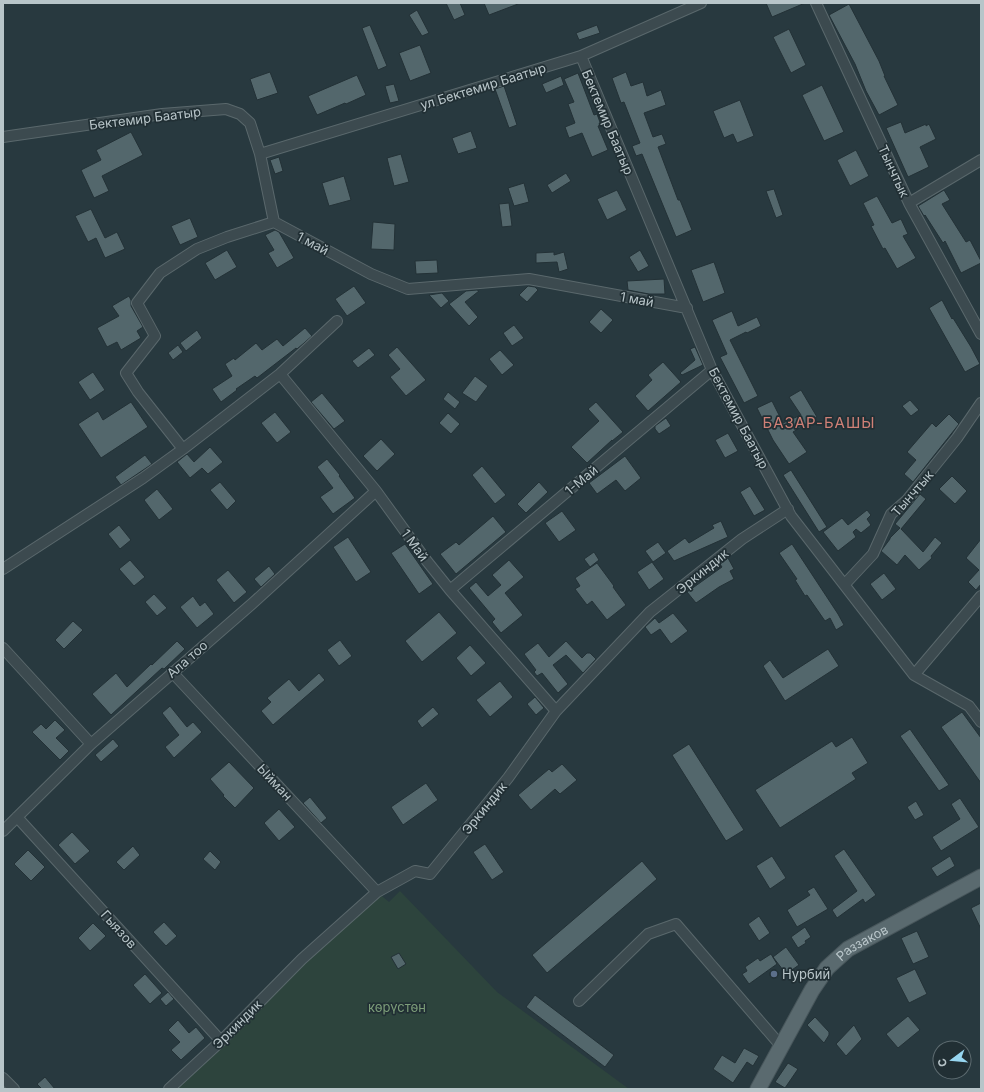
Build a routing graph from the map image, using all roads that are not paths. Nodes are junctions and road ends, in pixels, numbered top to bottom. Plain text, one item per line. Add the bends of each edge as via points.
1 (701, 3) edge
2 (816, 3) edge
3 (581, 56) junction
4 (3, 137) edge
5 (260, 154) junction
6 (981, 160) edge
7 (909, 204) junction
8 (274, 222) junction
9 (687, 308) junction
10 (337, 321) dead end
11 (981, 334) edge
12 (712, 370) junction
13 (280, 374) junction
14 (981, 402) edge
15 (183, 449) junction
16 (376, 491) junction
17 (788, 509) junction
18 (3, 569) edge
19 (845, 584) junction
20 (450, 590) junction
21 (981, 596) edge
22 (3, 648) edge
23 (172, 672) junction
24 (914, 675) junction
25 (556, 711) junction
26 (981, 722) edge
27 (91, 744) junction
28 (17, 817) junction
29 (3, 831) edge
30 (981, 876) edge
31 (378, 892) junction
32 (579, 1001) dead end
33 (221, 1040) junction
34 (781, 1046) junction
35 (3, 1078) edge
36 (14, 1089) edge
37 (169, 1089) edge
38 (758, 1089) edge

1 - 3 street, ул Бектемир Баатыр
2 - 7 street, Тынчтык
3 - 5 street, ул Бектемир Баатыр
3 - 9 street, Бектемир Баатыр
4 - 5 street, Бектемир Баатыр via 162,114 226,109 240,114 250,123
5 - 8 street, Бектемир Баатыр
6 - 7 street
7 - 11 street, Тынчтык
8 - 9 street, 1 май via 371,274 408,288 529,279
8 - 15 street via 197,249 160,273 137,304 155,336 126,373
9 - 12 street, Бектемир Баатыр
10 - 13 street
12 - 17 street, Бектемир Баатыр
12 - 20 street, 1-Май
13 - 15 street
13 - 16 street, 1 Май
14 - 19 street, Тынчтык via 957,438 907,500 892,514 873,554
15 - 18 street
16 - 20 street, 1 Май
16 - 23 street, Ала тоо via 254,602
17 - 19 street, Бектемир Баатыр
17 - 25 street, Эркиндик via 742,539 650,612
19 - 24 street, Бектемир Баатыр
20 - 25 street, 1 Май
21 - 24 street
22 - 27 street
23 - 27 street, Ала тоо
23 - 31 street, Ыйман
24 - 26 street, Бектемир Баатыр via 969,706
25 - 31 street, Эркиндик via 508,778 430,874 414,871
27 - 28 street, Ала тоо
28 - 29 street, Ала тоо
28 - 33 street, Гыязов
30 - 34 main road, Раззаков via 848,949 827,968
31 - 33 street, Эркиндик via 302,959
32 - 34 street via 648,934 676,924
33 - 37 street, Эркиндик
34 - 38 main road, Раззаков
35 - 36 street

